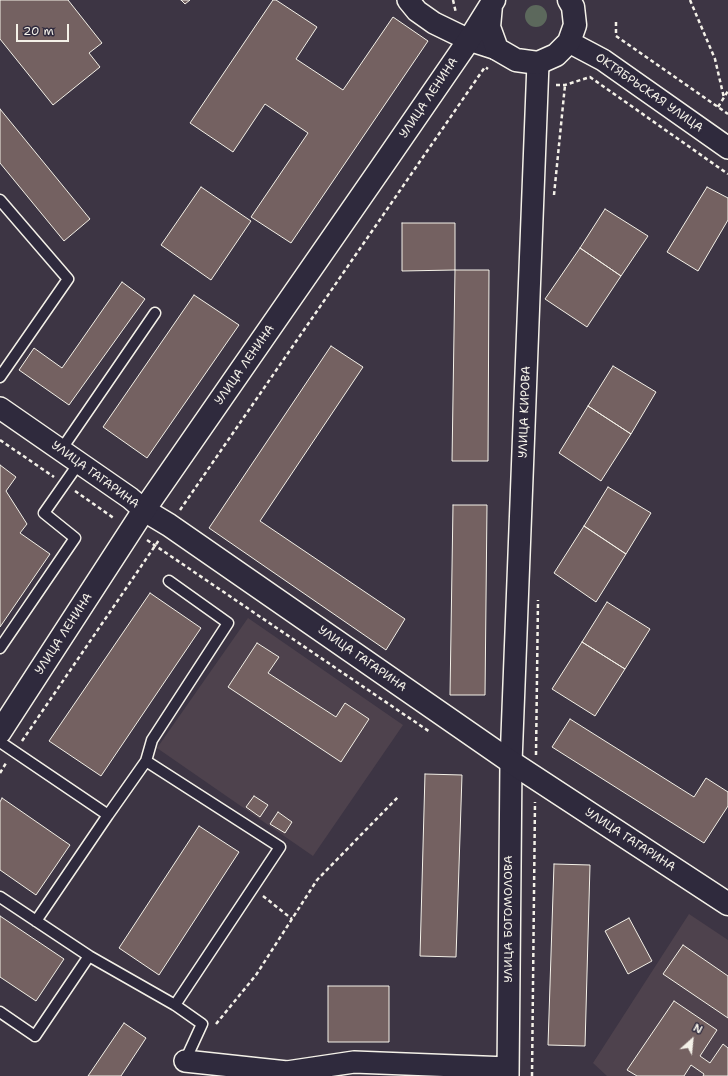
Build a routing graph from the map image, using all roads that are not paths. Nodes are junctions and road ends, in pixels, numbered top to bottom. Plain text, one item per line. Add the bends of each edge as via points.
1 (408, 0) edge
2 (577, 2) edge
3 (492, 3) edge
4 (469, 40) junction
5 (569, 42) junction
6 (497, 49) junction
7 (538, 63) junction
8 (728, 148) edge
9 (0, 200) edge
10 (155, 313) dead end
11 (0, 377) edge
12 (0, 408) edge
13 (61, 450) junction
14 (79, 463) junction
15 (144, 510) junction
16 (169, 581) dead end
17 (0, 648) edge
18 (0, 732) edge
19 (0, 742) edge
20 (146, 761) junction
21 (510, 762) junction
22 (108, 815) junction
23 (0, 897) edge
24 (728, 904) edge
25 (36, 920) junction
26 (89, 956) junction
27 (176, 1005) junction
28 (0, 1012) edge
29 (185, 1061) joint
30 (508, 1072) edge

1 - 4 street via 434,24
2 - 5 main road via 575,25
3 - 4 main road, УЛИЦА ЛЕНИНА
3 - 6 main road via 489,27
4 - 6 street
4 - 15 main road, УЛИЦА ЛЕНИНА
5 - 7 main road via 556,56
5 - 8 street, ОКТЯБРЬСКАЯ УЛИЦА via 603,60
6 - 7 main road via 516,60
7 - 21 street, УЛИЦА КИРОВА
9 - 11 lane via 68,278
10 - 13 lane
12 - 13 street, УЛИЦА ГАГАРИНА
13 - 14 street, УЛИЦА ГАГАРИНА
14 - 15 street, УЛИЦА ГАГАРИНА
14 - 17 lane via 44,513 75,538
15 - 18 main road, УЛИЦА ЛЕНИНА
15 - 21 main road, УЛИЦА ГАГАРИНА
16 - 20 lane via 228,623 152,740
19 - 22 lane
20 - 22 lane
20 - 27 lane via 280,847
21 - 24 main road, УЛИЦА ГАГАРИНА
21 - 30 street, УЛИЦА БОГОМОЛОВА
22 - 25 lane
23 - 25 lane
25 - 26 lane
26 - 27 lane
26 - 28 lane via 35,1036
27 - 29 lane via 202,1024
29 - 30 street via 287,1072 354,1062

